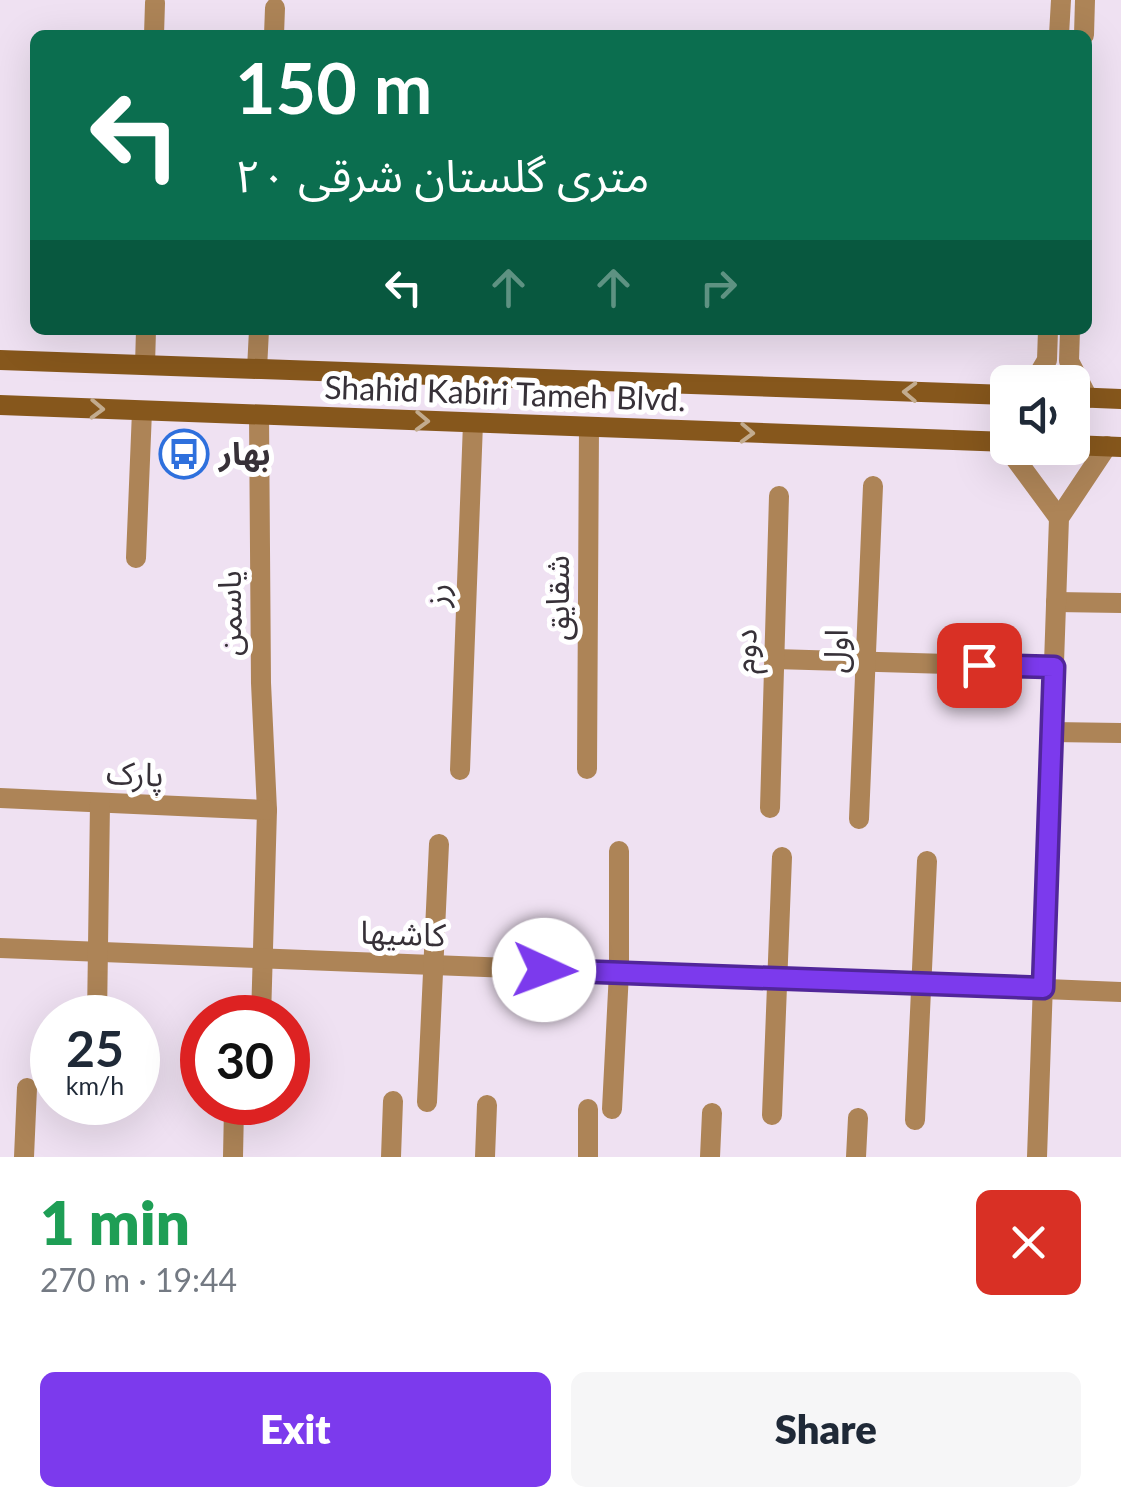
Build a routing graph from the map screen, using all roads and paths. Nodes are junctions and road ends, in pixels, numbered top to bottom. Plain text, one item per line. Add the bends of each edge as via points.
1 (1061, 0) edge
2 (1085, 0) edge
3 (155, 3) dead end
4 (275, 8) dead end
5 (154, 30) edge
6 (274, 30) edge
7 (1060, 30) edge
8 (1084, 30) edge
9 (146, 335) edge
10 (259, 335) edge
11 (1048, 335) edge
12 (1070, 335) edge
13 (0, 360) edge
14 (145, 365) junction
15 (1043, 365) edge
16 (1070, 365) edge
17 (257, 369) junction
18 (990, 394) edge
19 (1090, 398) edge
20 (1121, 399) edge
21 (0, 406) edge
22 (142, 411) junction
23 (259, 415) junction
24 (474, 423) junction
25 (590, 427) junction
26 (990, 441) edge
27 (1114, 446) edge
28 (1021, 465) edge
29 (873, 486) dead end
30 (779, 496) dead end
31 (1059, 518) junction
32 (136, 558) dead end
33 (1056, 602) junction
34 (1121, 603) edge
35 (774, 660) junction
36 (866, 662) junction
37 (1054, 667) junction
38 (1052, 732) junction
39 (1121, 733) edge
40 (460, 770) dead end
41 (587, 770) dead end
42 (0, 798) edge
43 (100, 803) junction
44 (770, 808) dead end
45 (267, 810) junction
46 (859, 819) dead end
47 (439, 844) dead end
48 (620, 851) dead end
49 (782, 856) dead end
50 (926, 862) dead end
51 (0, 948) edge
52 (98, 952) junction
53 (263, 958) junction
54 (433, 965) junction
55 (619, 972) junction
56 (778, 978) junction
57 (920, 984) junction
58 (1043, 988) junction
59 (1121, 992) edge
60 (97, 995) edge
61 (262, 995) edge
62 (27, 1088) dead end
63 (393, 1101) dead end
64 (427, 1102) dead end
65 (486, 1104) dead end
66 (588, 1108) dead end
67 (612, 1109) dead end
68 (712, 1113) dead end
69 (772, 1115) dead end
70 (858, 1118) dead end
71 (914, 1120) dead end
72 (234, 1125) edge
73 (24, 1157) edge
74 (234, 1157) edge
75 (391, 1157) edge
76 (485, 1157) edge
77 (588, 1157) edge
78 (710, 1157) edge
79 (856, 1157) edge
80 (1037, 1157) edge

1 - 7 street
2 - 8 street
3 - 5 street
4 - 6 street
9 - 14 street
10 - 17 street
11 - 15 street
12 - 16 street
13 - 14 main road, Shahid Kabiri Tameh Blvd.
14 - 17 main road, Shahid Kabiri Tameh Blvd.
18 -> 17 main road, Shahid Kabiri Tameh Blvd.
19 - 20 main road
21 -> 22 main road, Shahid Kabiri Tameh Blvd.
22 - 23 main road, Shahid Kabiri Tameh Blvd.
22 - 32 street
23 -> 24 main road, Shahid Kabiri Tameh Blvd.
23 - 45 street, یاسمن
24 - 25 main road, Shahid Kabiri Tameh Blvd.
24 - 40 street, رز
25 -> 26 main road, Shahid Kabiri Tameh Blvd.
25 - 41 street, شقایق
27 - 31 street
28 - 31 street
29 - 36 street, اول
30 - 35 street, دوم
31 - 33 street
33 - 34 street
33 - 37 street
35 - 36 street
35 - 44 street, دوم
36 - 37 street
36 - 46 street, اول
37 - 38 street
38 - 39 street
38 - 58 street
42 - 43 street, پارک
43 - 45 street, پارک
43 - 52 street
45 - 53 street, یاسمن
47 - 54 street
48 - 55 street
49 - 56 street
50 - 57 street
51 - 52 street, کاشیها
52 - 53 street, کاشیها
52 - 60 street
53 - 54 street, کاشیها
53 - 61 street, یاسمن
54 - 55 street, کاشیها
54 - 64 street
55 - 56 street, کاشیها
55 - 67 street
56 - 57 street, کاشیها
56 - 69 street
57 - 58 street, کاشیها
57 - 71 street
58 - 59 street, کاشیها
58 - 80 street
62 - 73 street
63 - 75 street
65 - 76 street
66 - 77 street
68 - 78 street
70 - 79 street
72 - 74 street

